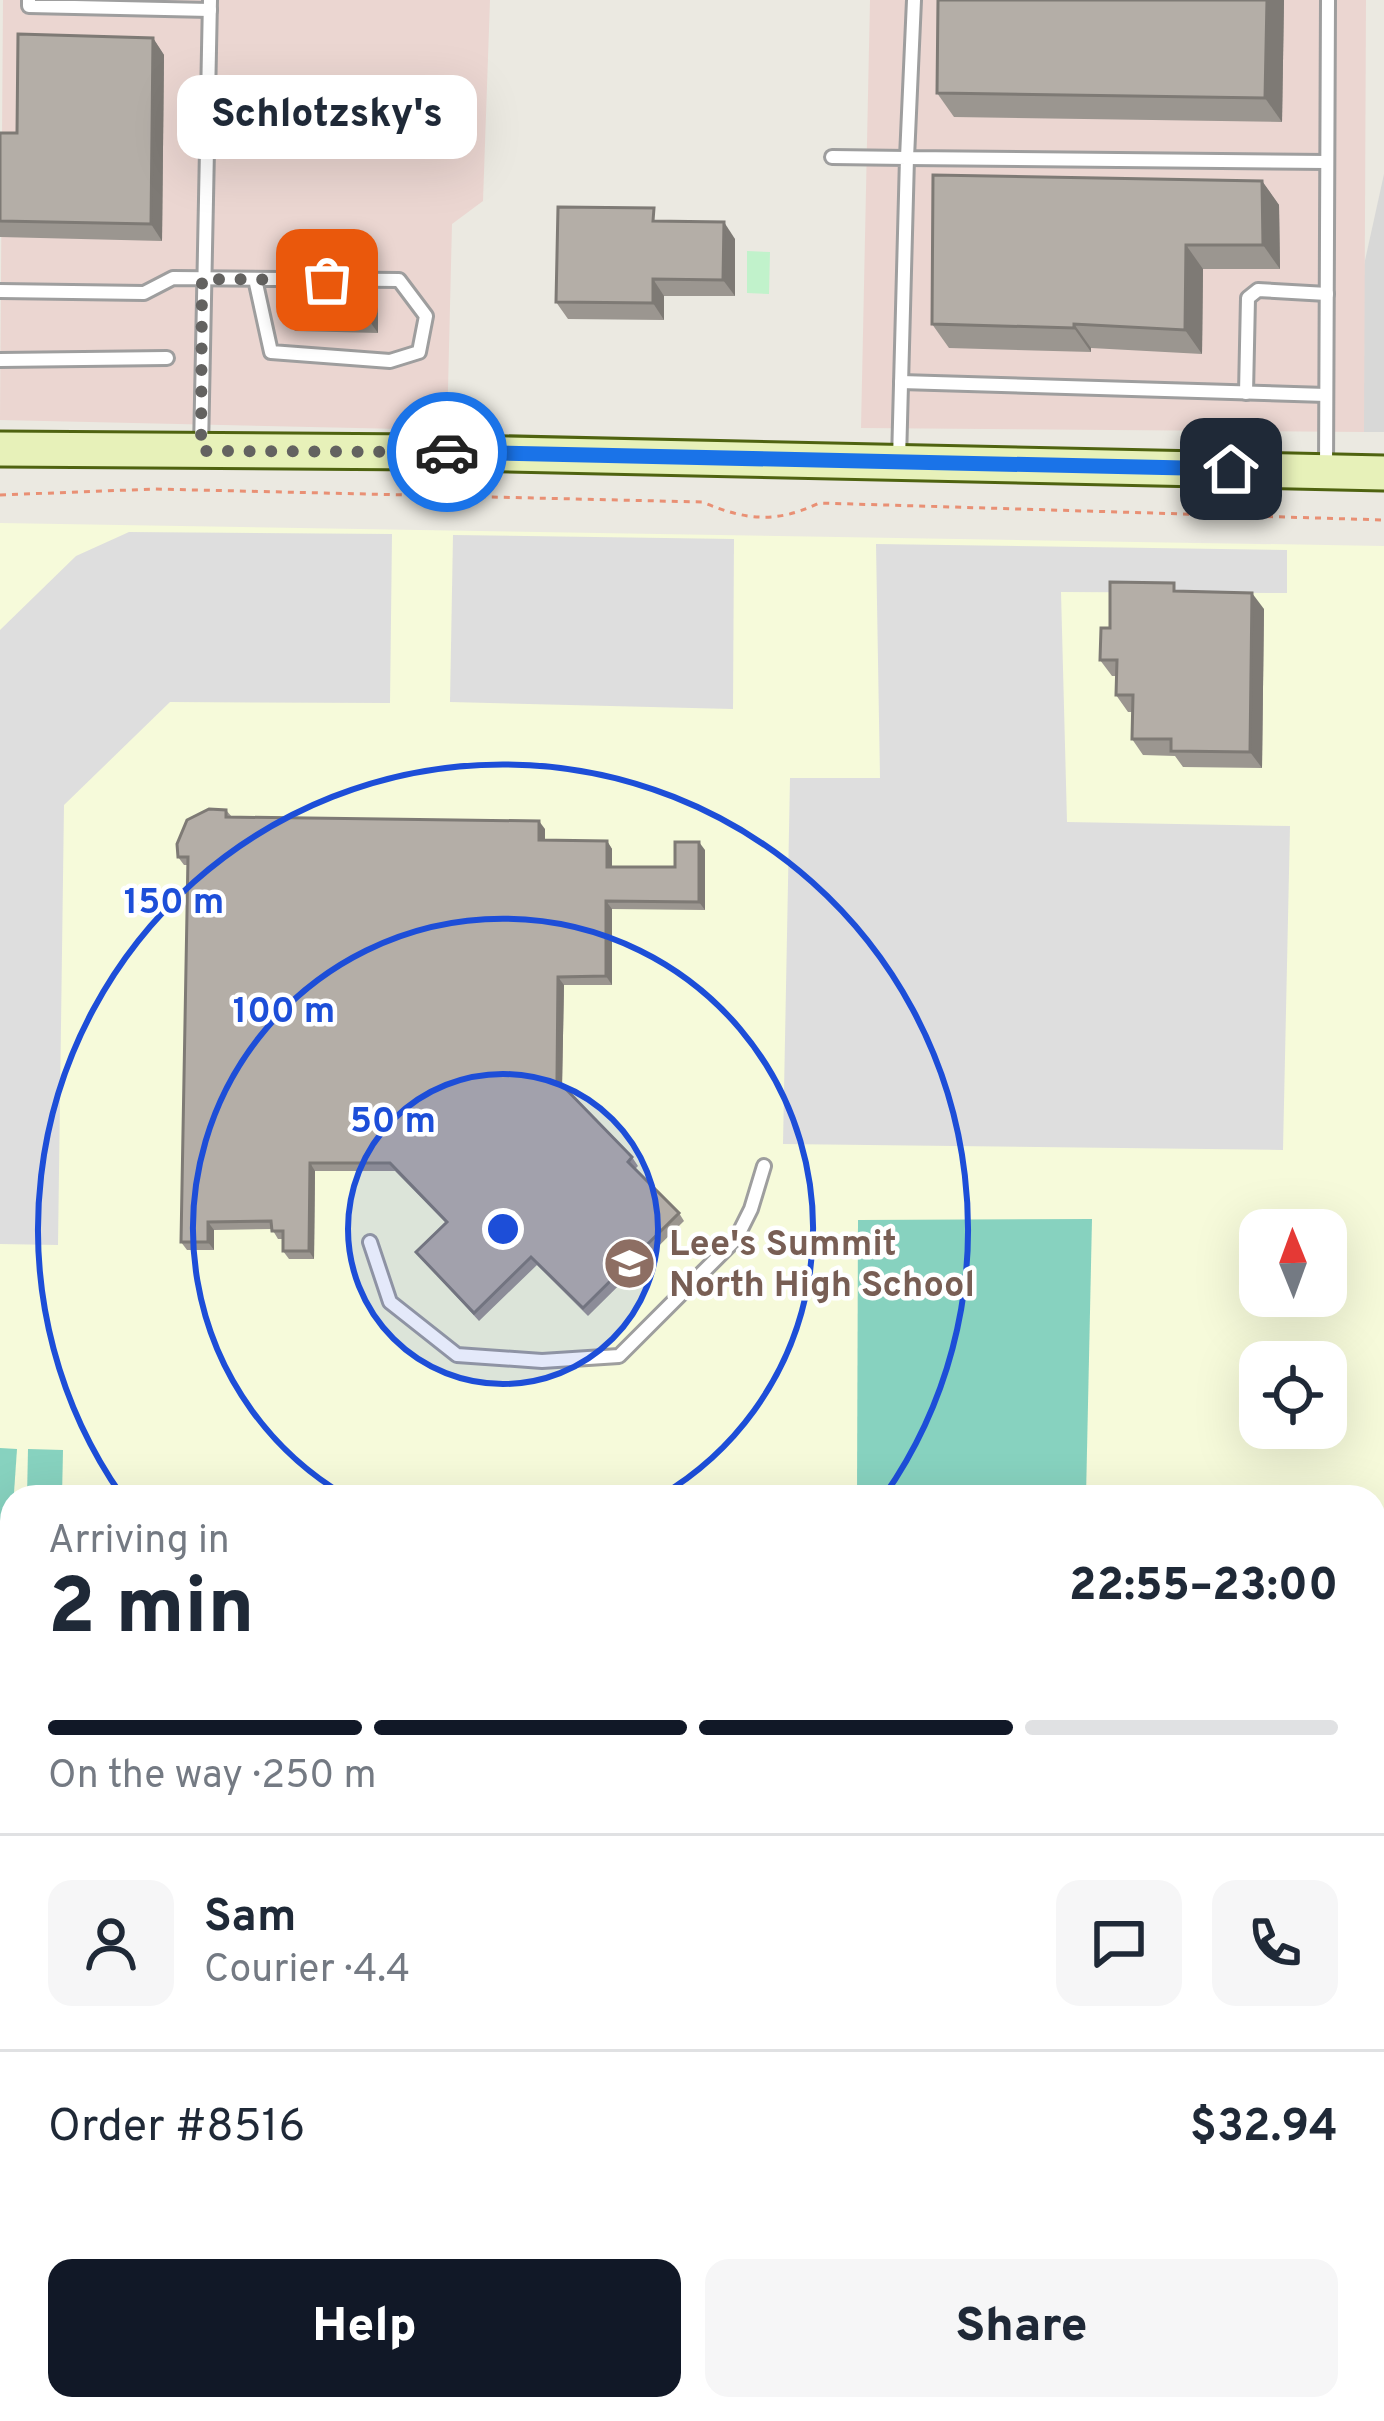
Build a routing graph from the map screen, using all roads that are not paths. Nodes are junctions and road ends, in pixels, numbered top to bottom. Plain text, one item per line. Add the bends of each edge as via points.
1 (29, 0) edge
2 (914, 0) edge
3 (1328, 0) edge
4 (210, 5) edge
5 (832, 157) dead end
6 (907, 158) junction
7 (1327, 162) junction
8 (202, 279) junction
9 (255, 279) junction
10 (0, 291) edge
11 (1327, 294) junction
12 (167, 358) dead end
13 (0, 360) edge
14 (902, 382) junction
15 (1246, 393) junction
16 (1326, 395) junction
17 (0, 449) edge
18 (201, 451) junction
19 (899, 461) junction
20 (1326, 472) junction
21 (1384, 472) edge
22 (764, 1166) dead end
23 (370, 1242) dead end

1 - 4 lane via 28,6
2 - 6 lane
3 - 7 lane
4 - 8 lane
5 - 6 lane
6 - 7 lane
6 - 14 lane
7 - 11 lane
8 - 9 lane
8 - 10 lane via 173,278 144,293
8 - 18 lane
9 - 9 lane via 399,280 426,316 419,352 390,361 271,352
11 - 15 lane via 1258,290 1248,298
11 - 16 lane
12 - 13 lane
14 - 15 lane
14 - 19 lane
15 - 16 lane
16 - 20 lane
17 - 18 street
18 - 19 street
19 - 20 street
20 - 21 street
22 - 23 lane via 736,1239 620,1355 457,1355 390,1302

